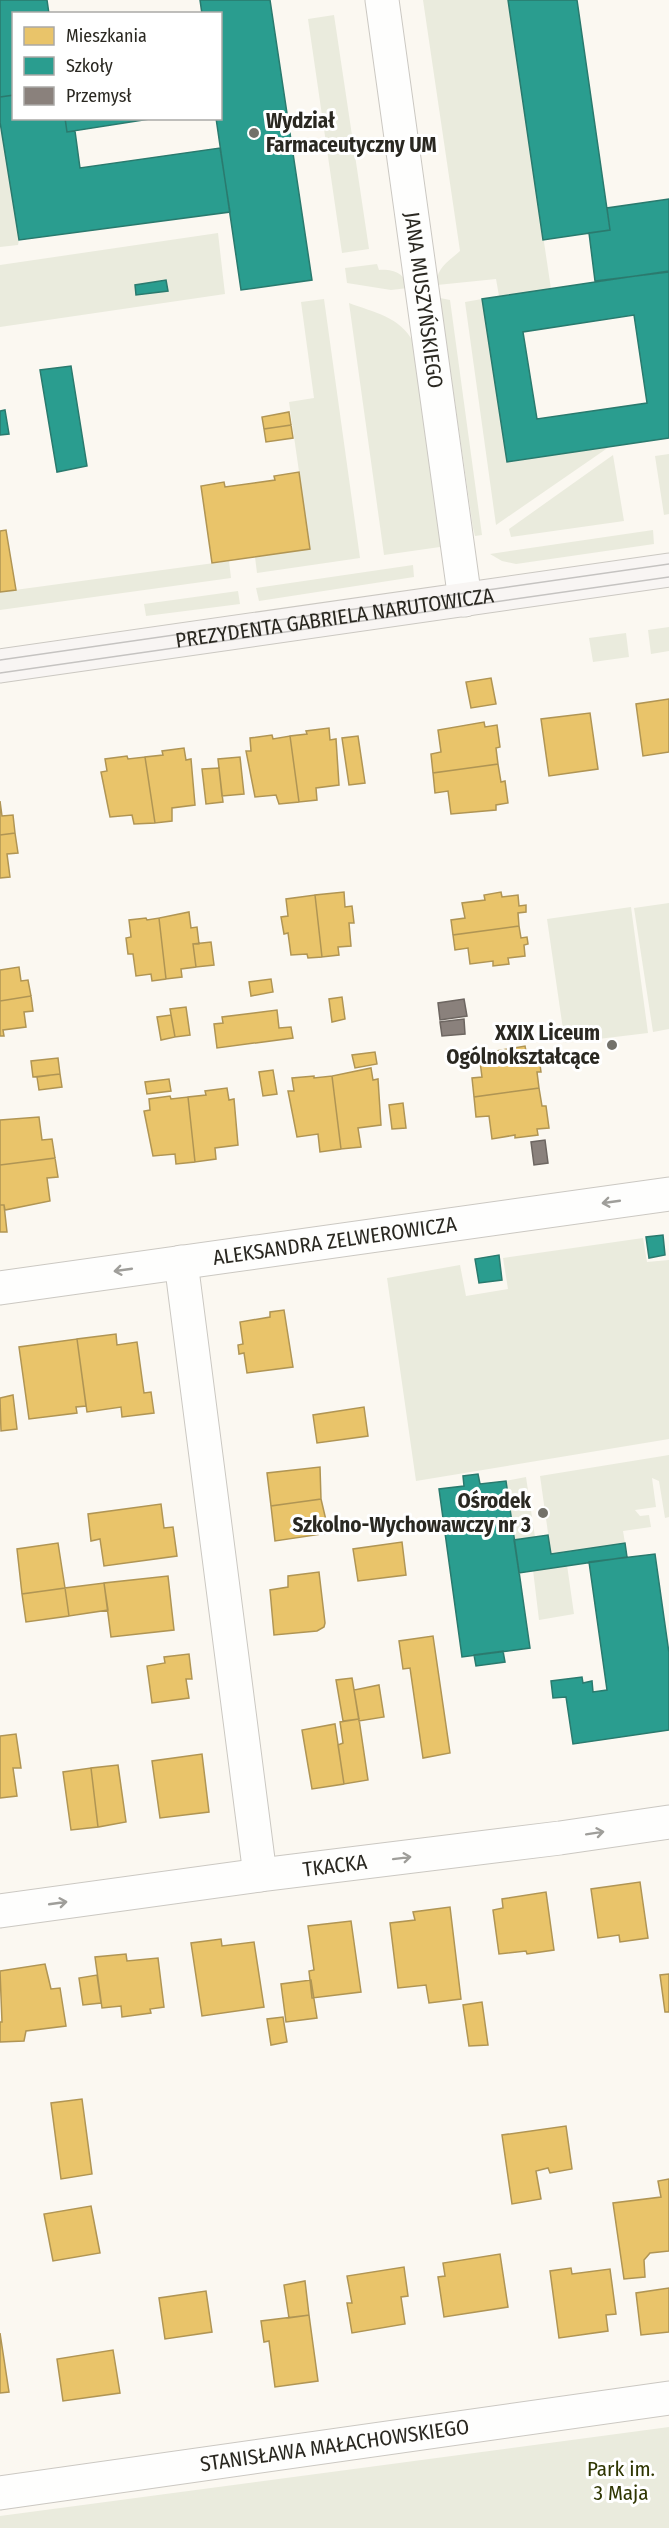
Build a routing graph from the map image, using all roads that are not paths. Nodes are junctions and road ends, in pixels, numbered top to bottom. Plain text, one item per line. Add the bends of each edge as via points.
1 (382, 0) edge
2 (669, 570) edge
3 (465, 600) junction
4 (0, 666) edge
5 (669, 1194) edge
6 (181, 1262) junction
7 (0, 1288) edge
8 (669, 1822) edge
9 (260, 1875) junction
10 (0, 1911) edge
11 (669, 2397) edge
12 (0, 2493) edge

1 - 3 street, JANA MUSZYŃSKIEGO
2 - 3 street, PREZYDENTA GABRIELA NARUTOWICZA
3 - 4 street, PREZYDENTA GABRIELA NARUTOWICZA
5 -> 6 street, ALEKSANDRA ZELWEROWICZA
6 -> 7 street, ALEKSANDRA ZELWEROWICZA
6 - 9 street
9 -> 8 street, TKACKA
10 -> 9 street, TKACKA
11 - 12 street, STANISŁAWA MAŁACHOWSKIEGO

